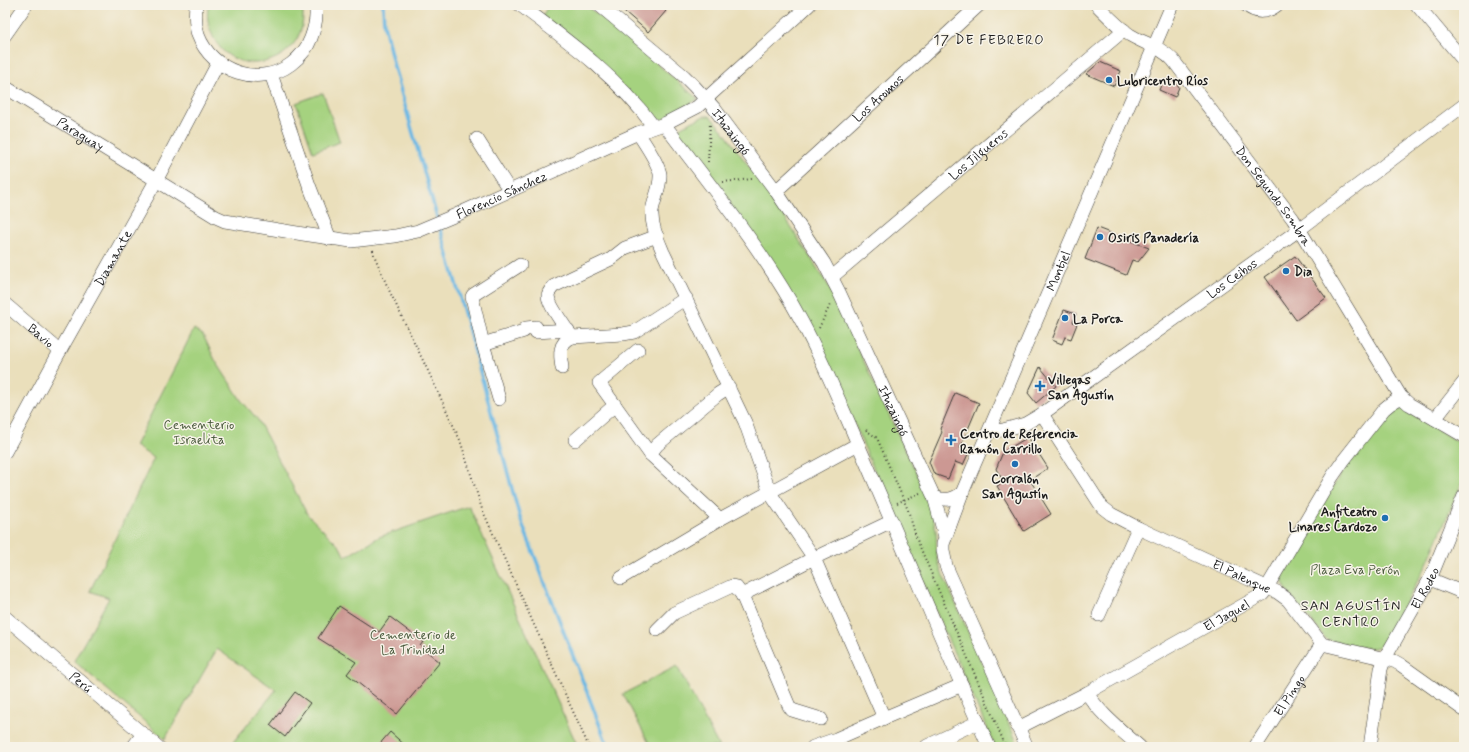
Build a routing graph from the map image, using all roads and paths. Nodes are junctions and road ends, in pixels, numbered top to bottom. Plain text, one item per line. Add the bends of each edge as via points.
1 (26, 5) edge
2 (196, 5) edge
3 (520, 5) edge
4 (599, 5) edge
5 (809, 5) edge
6 (979, 5) edge
7 (1097, 5) edge
8 (1172, 5) edge
9 (1246, 5) edge
10 (1277, 5) edge
11 (1417, 5) edge
12 (316, 7) edge
13 (1124, 30) junction
14 (5, 35) edge
15 (1154, 46) junction
16 (1464, 61) edge
17 (218, 63) junction
18 (271, 74) junction
19 (5, 87) edge
20 (706, 100) junction
21 (1464, 105) edge
22 (659, 125) junction
23 (638, 133) junction
24 (477, 139) dead end
25 (754, 179) dead end
26 (157, 180) junction
27 (721, 182) dead end
28 (510, 191) junction
29 (776, 191) junction
30 (1300, 228) junction
31 (657, 236) junction
32 (330, 239) junction
33 (371, 239) junction
34 (520, 265) dead end
35 (832, 277) junction
36 (686, 298) junction
37 (832, 303) dead end
38 (5, 304) edge
39 (817, 330) dead end
40 (570, 334) junction
41 (483, 344) junction
42 (638, 350) dead end
43 (60, 351) junction
44 (562, 368) dead end
45 (1464, 382) edge
46 (729, 387) junction
47 (1401, 397) junction
48 (499, 399) dead end
49 (615, 405) junction
50 (1042, 414) junction
51 (1435, 419) junction
52 (990, 431) junction
53 (1464, 436) edge
54 (574, 440) dead end
55 (858, 444) junction
56 (5, 452) edge
57 (650, 454) junction
58 (932, 492) junction
59 (962, 492) junction
60 (770, 493) junction
61 (1464, 496) edge
62 (886, 508) junction
63 (720, 519) junction
64 (892, 521) junction
65 (1138, 528) junction
66 (945, 537) junction
67 (814, 558) junction
68 (621, 578) dead end
69 (1430, 579) junction
70 (1268, 587) junction
71 (1464, 593) edge
72 (742, 595) junction
73 (1099, 615) dead end
74 (5, 616) edge
75 (657, 630) dead end
76 (1322, 644) junction
77 (1385, 658) junction
78 (962, 685) junction
79 (1087, 693) junction
80 (1464, 710) edge
81 (884, 718) junction
82 (821, 719) dead end
83 (978, 722) junction
84 (1018, 728) junction
85 (143, 734) junction
86 (927, 746) dead end
87 (134, 747) edge
88 (158, 747) edge
89 (589, 747) edge
90 (813, 747) edge
91 (989, 747) edge
92 (1026, 747) edge
93 (1140, 747) edge
94 (1255, 747) edge
95 (1370, 747) edge

1 - 14 street
2 - 17 street via 198,34 206,50
3 - 22 street via 593,60
4 - 20 street, Ituzaingó via 684,76
5 - 20 street, Florencio Sánchez
6 - 29 street, Los Aromos
7 - 13 street, Don Segundo Sombra
8 - 15 street, Montiel
9 - 10 street via 1251,10 1259,12
11 - 16 street
12 - 18 street via 315,27 309,44 299,58 285,69
13 - 15 street, Don Segundo Sombra
13 - 35 street, Los Jilgueros
15 - 30 street, Don Segundo Sombra via 1173,60
15 - 52 street, Montiel
17 - 18 street via 233,72 250,76
17 - 26 street, Diamante
18 - 32 street
19 - 26 street, Paraguay
20 - 22 street, Florencio Sánchez
20 - 29 street, Ituzaingó
21 - 30 street, Los Ceibos
22 - 23 street, Florencio Sánchez
22 - 55 street via 747,234 785,293 815,348
23 - 28 street, Florencio Sánchez
23 - 31 street via 660,172 652,211
24 - 28 street
25 - 27 path
26 - 32 street, Florencio Sánchez via 225,221
26 - 43 street, Diamante
28 - 33 street, Florencio Sánchez via 418,231
29 - 35 street, Ituzaingó
30 - 47 street, Don Segundo Sombra
30 - 50 street, Los Ceibos
31 - 36 street
31 - 40 street via 625,248 611,259 551,289 549,300
32 - 33 street, Florencio Sánchez
33 - 89 path via 374,255 388,288 460,440 482,509
34 - 41 street via 473,295
35 - 58 street, Ituzaingó
36 - 40 street via 634,332
36 - 46 street
37 - 39 path
38 - 43 street, Bavio
40 - 41 street via 536,332 536,327 526,328 524,331
40 - 44 street via 561,349
41 - 48 street
42 - 49 street via 598,383
43 - 56 street, Diamante
45 - 51 street
46 - 57 street via 662,440
46 - 60 street via 745,422
47 - 51 street, Don Segundo Sombra
47 - 70 street, El Jaguel via 1384,409 1343,461
49 - 54 street
49 - 57 street
50 - 52 street, Los Ceibos via 1025,424
50 - 65 street, El Palenque via 1102,507
51 - 53 street, Don Segundo Sombra
52 - 59 street, Montiel
55 - 60 street
55 - 62 street
57 - 63 street
58 - 59 street via 942,500 948,500
58 - 62 path via 919,494
58 - 66 street, Ituzaingó
59 - 66 street, Montiel
60 - 63 street
60 - 67 street
61 - 69 street, El Rodeo
62 - 64 street
63 - 68 street
64 - 67 street
64 - 78 street
65 - 70 street, El Palenque
65 - 73 street
66 - 84 street, Ituzaingó via 943,550 946,566
67 - 72 street
67 - 81 street
69 - 71 street
69 - 77 street, El Rodeo
70 - 76 street, El Palenque via 1288,600
70 - 79 street, El Jaguel via 1255,599
72 - 75 street via 736,586 732,586 674,613
72 - 82 street via 789,706 792,710
74 - 85 street, Perú
76 - 77 street
76 - 94 street, El Pingo
77 - 80 street via 1401,665
77 - 95 street, El Rodeo via 1381,668
78 - 81 street
78 - 83 street
79 - 84 street, El Jaguel
79 - 93 street via 1095,705
81 - 90 street
83 - 86 street
83 - 91 street
84 - 92 street, Ituzaingó
85 - 87 street
85 - 88 street, Perú

